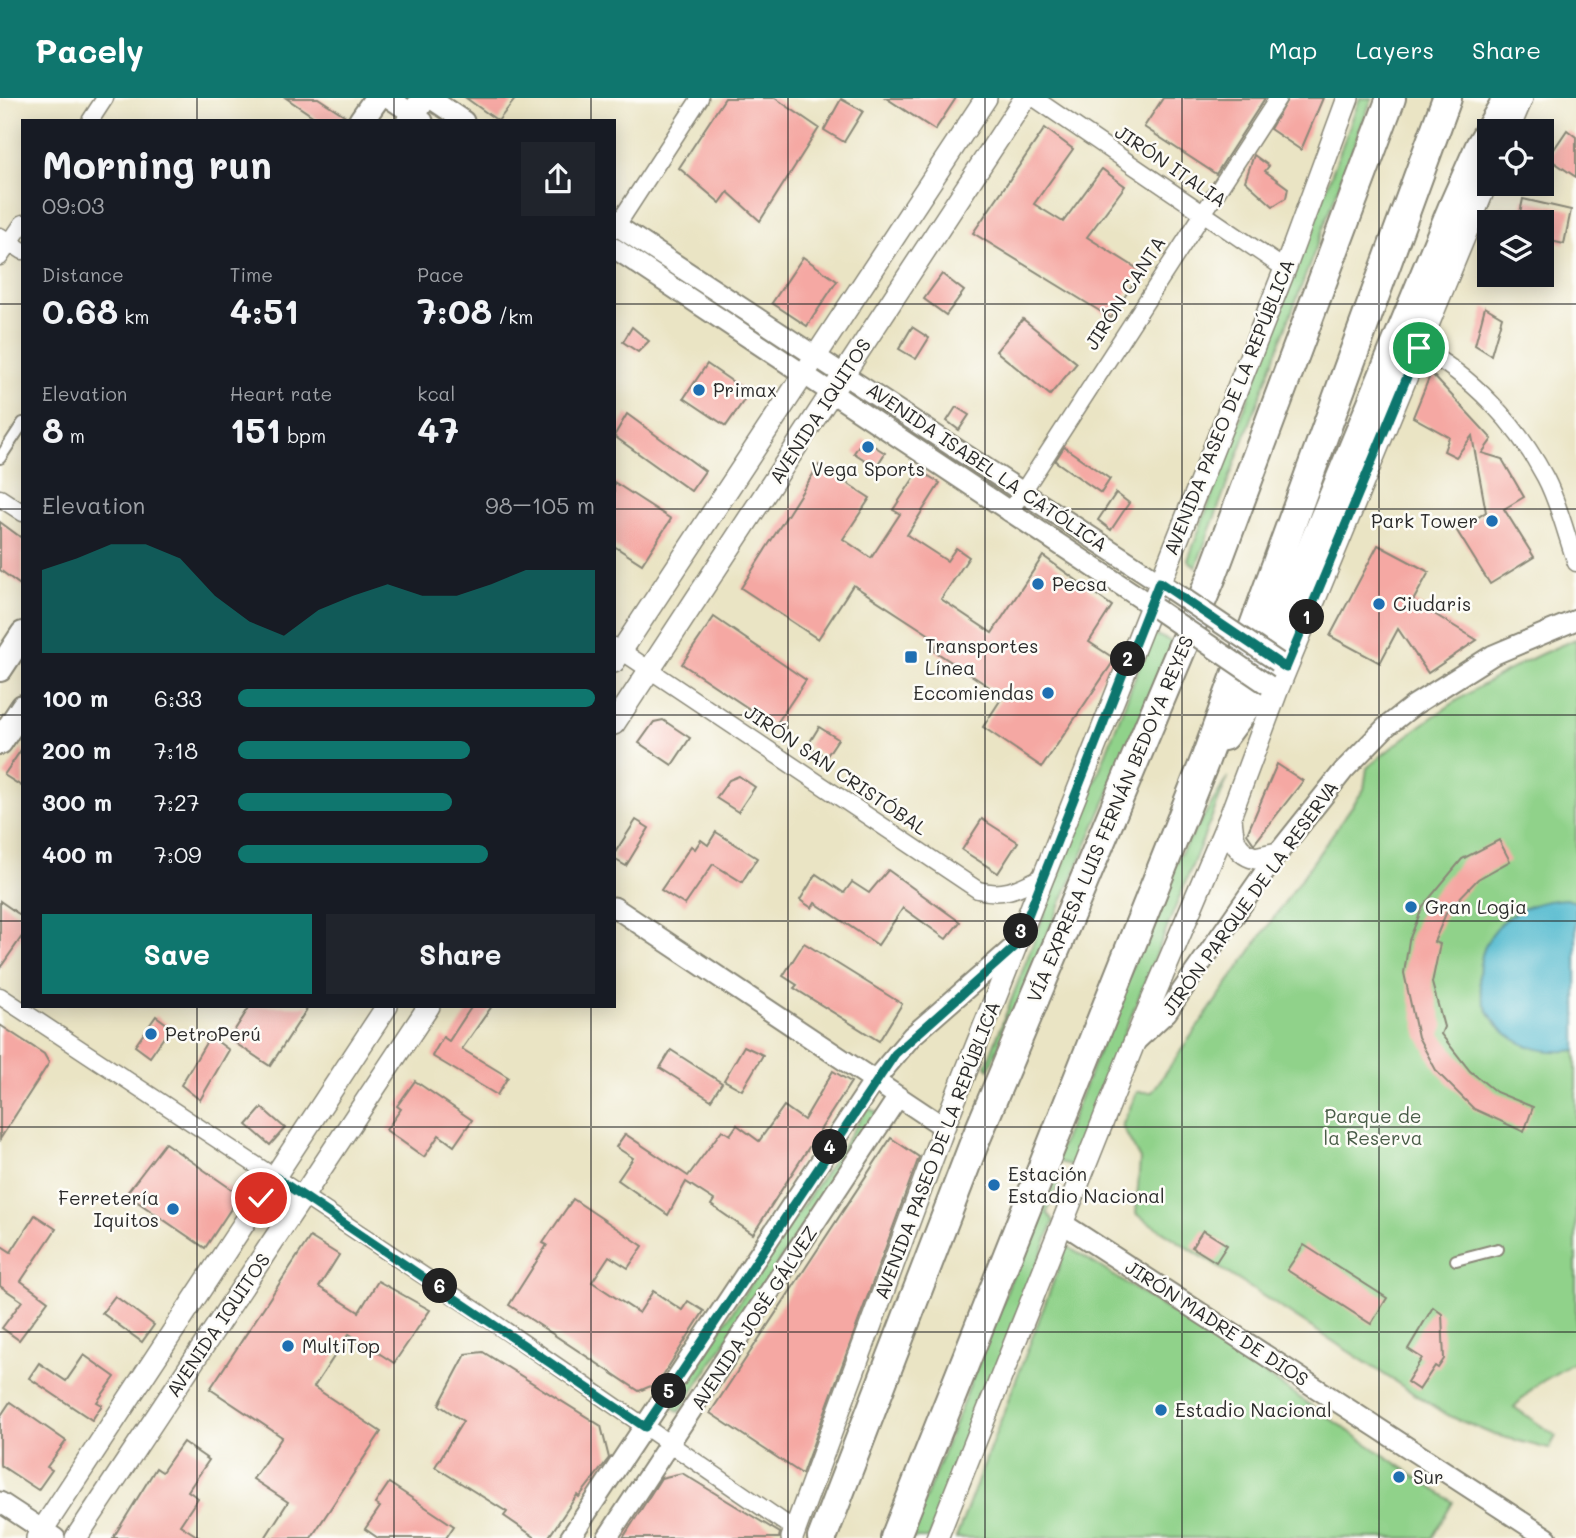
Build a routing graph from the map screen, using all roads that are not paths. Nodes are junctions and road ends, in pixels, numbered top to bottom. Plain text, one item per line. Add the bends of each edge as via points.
1 (105, 98) edge
2 (377, 98) edge
3 (389, 98) edge
4 (701, 98) edge
5 (986, 98) edge
6 (1025, 98) edge
7 (1034, 98) edge
8 (1278, 98) edge
9 (1348, 98) edge
10 (1391, 98) edge
11 (1447, 98) edge
12 (1508, 98) edge
13 (1522, 98) edge
14 (420, 110) edge
15 (91, 119) edge
16 (362, 119) edge
17 (456, 119) edge
18 (1513, 119) edge
19 (1481, 196) edge
20 (1202, 212) junction
21 (616, 225) edge
22 (21, 226) edge
23 (616, 227) edge
24 (11, 243) edge
25 (616, 249) edge
26 (0, 257) edge
27 (1285, 269) junction
28 (1419, 348) junction
29 (817, 354) junction
30 (845, 373) junction
31 (804, 375) junction
32 (833, 394) junction
33 (21, 426) edge
34 (0, 458) edge
35 (1023, 491) junction
36 (0, 498) edge
37 (21, 512) edge
38 (1009, 513) junction
39 (1576, 563) edge
40 (1163, 584) junction
41 (1153, 606) junction
42 (1576, 620) edge
43 (21, 637) edge
44 (617, 653) edge
45 (1282, 665) junction
46 (0, 668) edge
47 (650, 671) junction
48 (1272, 688) junction
49 (21, 710) edge
50 (616, 721) edge
51 (0, 741) edge
52 (1205, 760) junction
53 (1231, 814) junction
54 (1278, 853) junction
55 (1041, 877) junction
56 (616, 908) edge
57 (1016, 946) junction
58 (0, 996) edge
59 (386, 1008) edge
60 (428, 1008) edge
61 (1134, 1043) junction
62 (874, 1081) junction
63 (898, 1097) junction
64 (944, 1126) junction
65 (275, 1177) junction
66 (303, 1196) junction
67 (1062, 1223) junction
68 (1498, 1249) dead end
69 (1456, 1260) dead end
70 (645, 1427) junction
71 (671, 1444) junction
72 (0, 1502) edge
73 (793, 1534) edge
74 (45, 1535) edge
75 (76, 1538) edge
76 (570, 1538) edge
77 (607, 1538) edge
78 (822, 1538) edge
79 (895, 1538) edge
80 (937, 1538) edge
81 (1547, 1538) edge

1 - 15 street
2 - 16 main road
3 - 14 street
4 - 21 street
5 - 29 main road, AVENIDA IQUITOS
6 - 30 main road, AVENIDA IQUITOS
7 - 20 street, JIRÓN ITALIA
8 - 20 street, JIRÓN CANTA
9 - 27 main road, AVENIDA PASEO DE LA REPÚBLICA
10 - 78 highway, VÍA EXPRESA LUIS FERNÁN BEDOYA REYES via 1212,576 975,1141
11 - 52 highway
12 - 52 highway via 1452,209 1247,705
13 - 18 main road
14 - 17 street
19 - 28 main road
20 - 27 street, JIRÓN ITALIA
20 - 35 street, JIRÓN CANTA
22 - 24 street
23 - 29 street, AVENIDA ISABEL LA CATÓLICA
24 - 26 street
25 - 31 street, AVENIDA ISABEL LA CATÓLICA
27 - 40 main road, AVENIDA PASEO DE LA REPÚBLICA
28 - 39 street via 1471,382 1514,430 1545,477
28 - 45 main road
29 - 30 street, AVENIDA ISABEL LA CATÓLICA
29 - 31 main road, AVENIDA IQUITOS
30 - 32 main road, AVENIDA IQUITOS
30 - 35 street, AVENIDA ISABEL LA CATÓLICA
31 - 32 street, AVENIDA ISABEL LA CATÓLICA
31 - 44 main road, AVENIDA IQUITOS
32 - 38 street, AVENIDA ISABEL LA CATÓLICA
32 - 47 main road, AVENIDA IQUITOS
33 - 34 street
35 - 38 street, JIRÓN CANTA
35 - 40 street, AVENIDA ISABEL LA CATÓLICA
36 - 37 street
38 - 41 street, AVENIDA ISABEL LA CATÓLICA
40 - 41 main road, AVENIDA PASEO DE LA REPÚBLICA
40 - 45 street, AVENIDA ISABEL LA CATÓLICA, bridge
41 - 48 street, AVENIDA ISABEL LA CATÓLICA, bridge
41 - 55 main road, AVENIDA PASEO DE LA REPÚBLICA
42 - 54 street, JIRÓN PARQUE DE LA RESERVA via 1493,655 1385,727
43 - 46 main road
44 - 47 street, JIRÓN SAN CRISTÓBAL
45 - 48 main road
47 - 50 main road, AVENIDA IQUITOS
47 - 55 street, JIRÓN SAN CRISTÓBAL via 978,890 1008,893
48 - 53 main road
49 - 51 main road
52 - 79 highway
53 - 54 main road via 1232,836 1239,849 1255,858
53 - 61 main road
54 - 61 street, JIRÓN PARQUE DE LA RESERVA via 1167,1012
55 - 57 main road, AVENIDA PASEO DE LA REPÚBLICA
56 - 62 street
57 - 62 street, AVENIDA JOSÉ GÁLVEZ via 912,1036
57 - 64 main road, AVENIDA PASEO DE LA REPÚBLICA
58 - 65 street
59 - 65 main road, AVENIDA IQUITOS
60 - 66 main road, AVENIDA IQUITOS
61 - 67 main road
62 - 63 street
62 - 70 street, AVENIDA JOSÉ GÁLVEZ
63 - 64 street
63 - 71 street, AVENIDA JOSÉ GÁLVEZ
64 - 73 main road, AVENIDA PASEO DE LA REPÚBLICA
65 - 66 street
65 - 74 main road, AVENIDA IQUITOS
66 - 70 street
66 - 75 main road, AVENIDA IQUITOS
67 - 80 main road
67 - 81 street, JIRÓN MADRE DE DIOS
68 - 69 street
70 - 71 street
70 - 76 street, AVENIDA JOSÉ GÁLVEZ
71 - 73 street
71 - 77 street, AVENIDA JOSÉ GÁLVEZ
72 - 74 street

